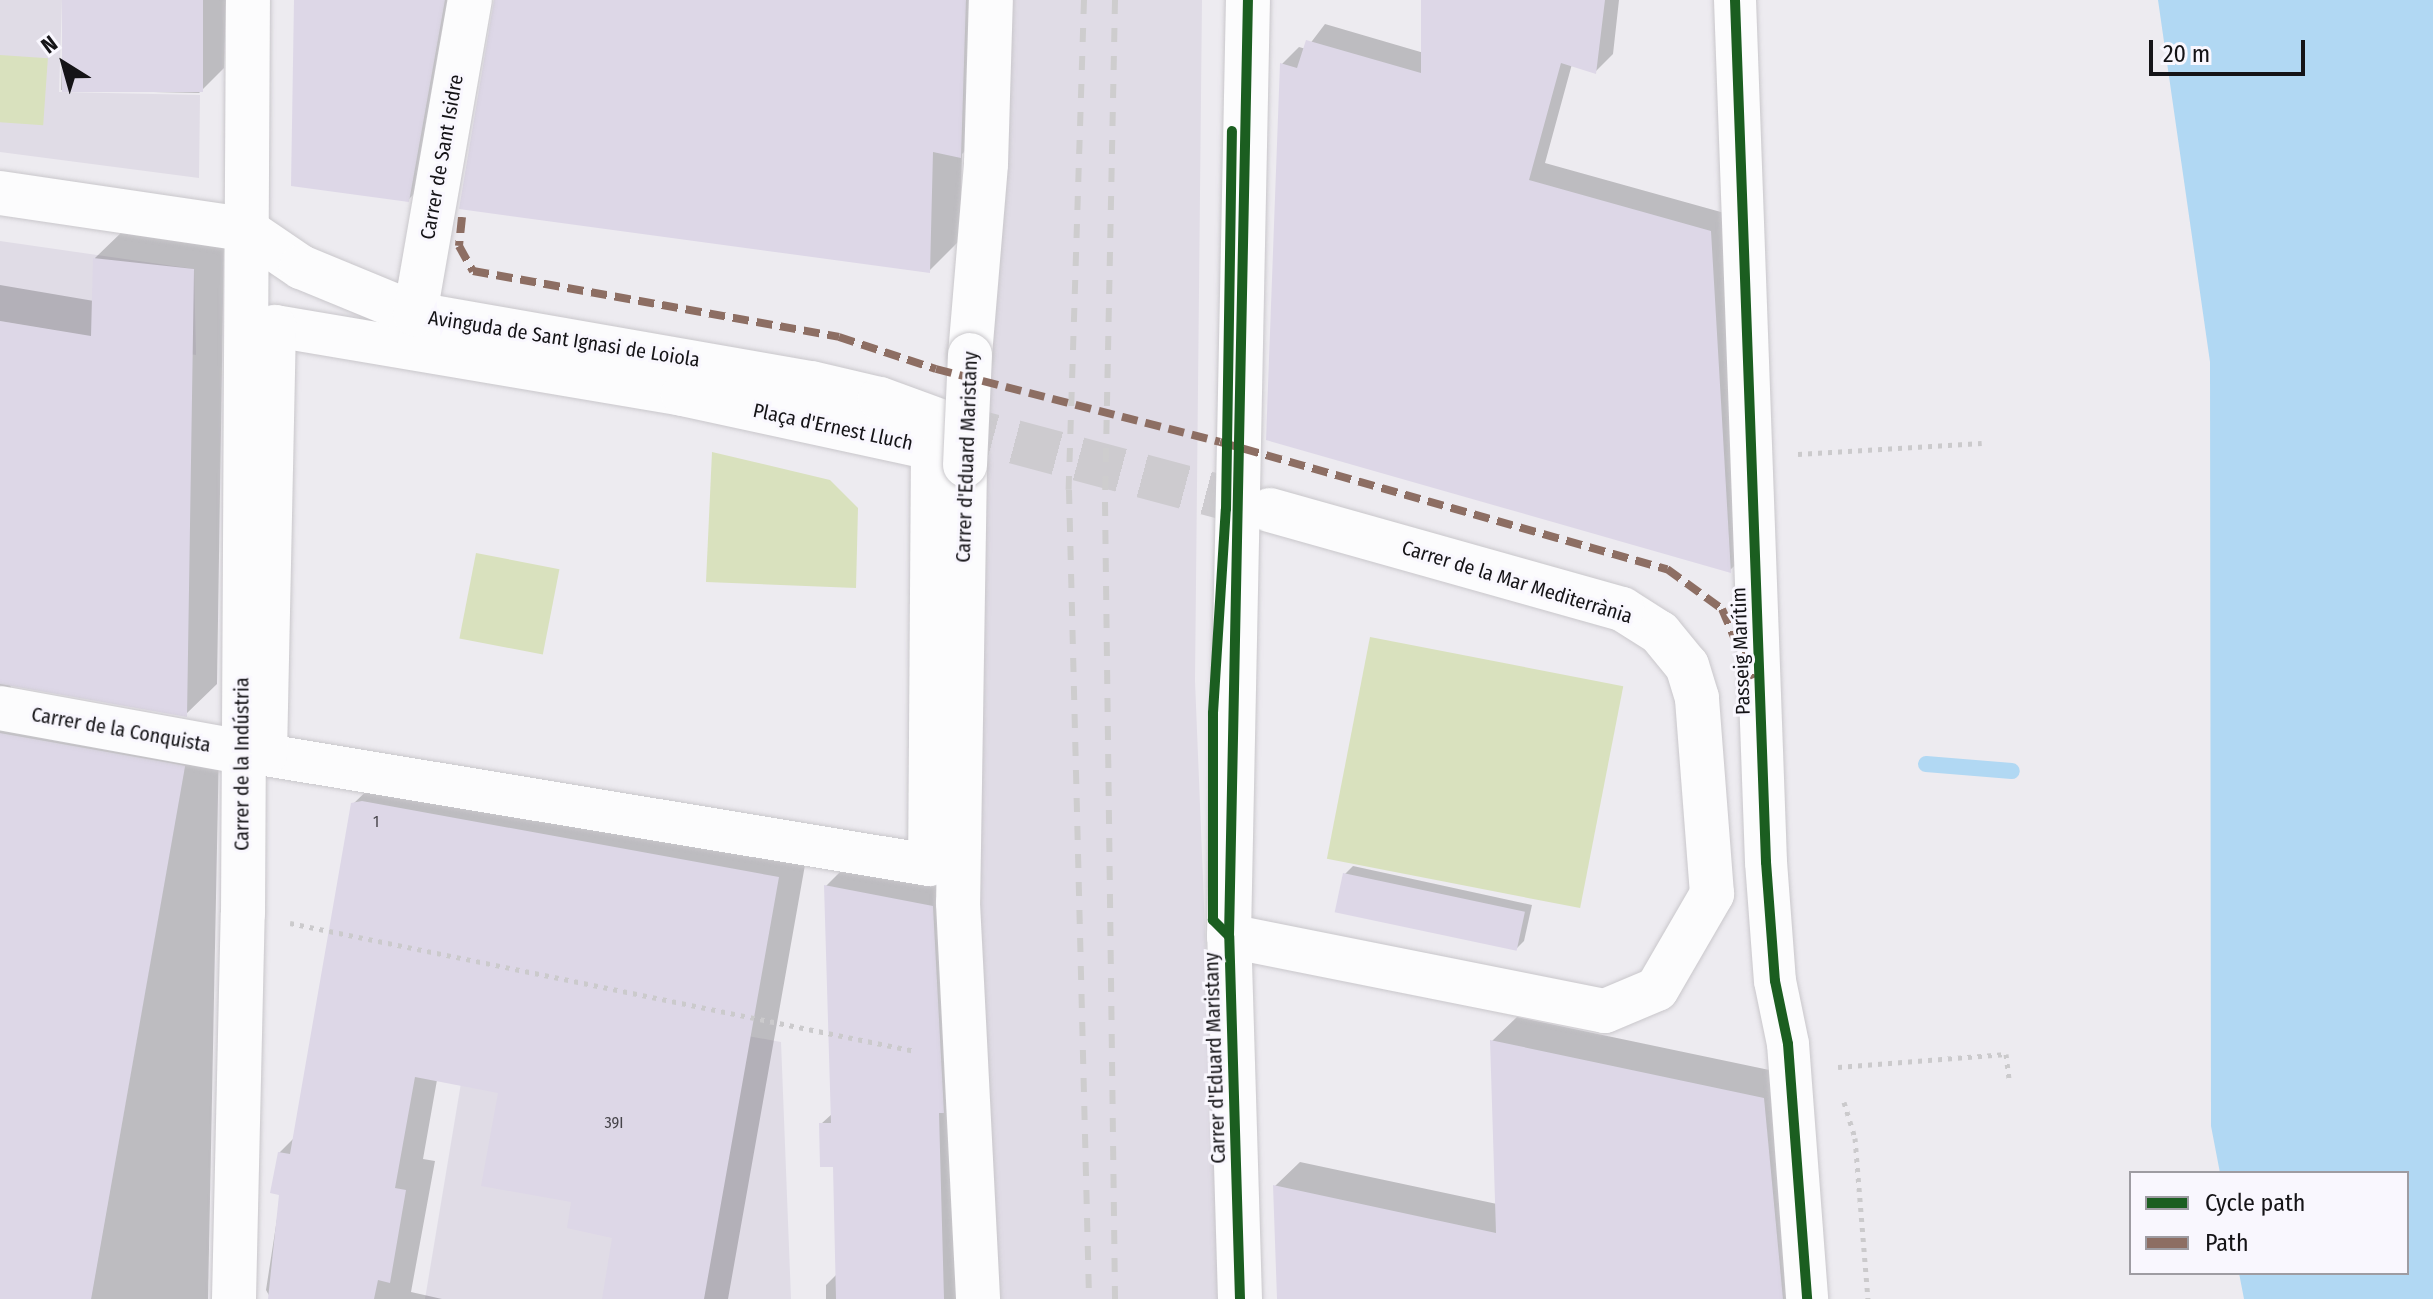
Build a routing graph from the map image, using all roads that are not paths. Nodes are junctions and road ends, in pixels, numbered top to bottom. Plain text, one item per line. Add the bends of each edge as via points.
1 (248, 0) edge
2 (470, 0) edge
3 (991, 0) edge
4 (1248, 0) edge
5 (1735, 0) edge
6 (0, 193) edge
7 (245, 229) junction
8 (415, 314) junction
9 (958, 445) junction
10 (1270, 510) tunnel mouth
11 (0, 708) edge
12 (254, 754) junction
13 (1229, 936) junction
14 (234, 1299) edge
15 (978, 1299) edge
16 (1240, 1299) edge
17 (1807, 1299) edge

1 - 7 street, Carrer de la Indústria
2 - 8 street, Carrer de Sant Isidre
3 - 9 street, Carrer d'Eduard Maristany, bridge via 986,164
4 - 13 street, Carrer d'Eduard Maristany
5 - 17 street, Passeig Marítim via 1766,862 1775,981 1788,1044
6 - 7 street, Avinguda de Sant Ignasi de Loiola
7 - 8 street, Avinguda de Sant Ignasi de Loiola via 301,267
7 - 12 street, Carrer de la Indústria
8 - 9 street, Avinguda de Sant Ignasi de Loiola via 880,399
9 - 15 street, Carrer d'Eduard Maristany via 958,903
10 - 13 street, Carrer de la Mar Mediterrània via 1622,609 1660,633 1687,666 1697,698 1712,894 1657,989 1605,1011
11 - 12 street, Carrer de la Conquista
12 - 12 street, Plaça d'Ernest Lluch via 929,865 932,449 682,395 275,326
12 - 14 street, Carrer de la Indústria via 243,914
13 - 16 street, Carrer d'Eduard Maristany

